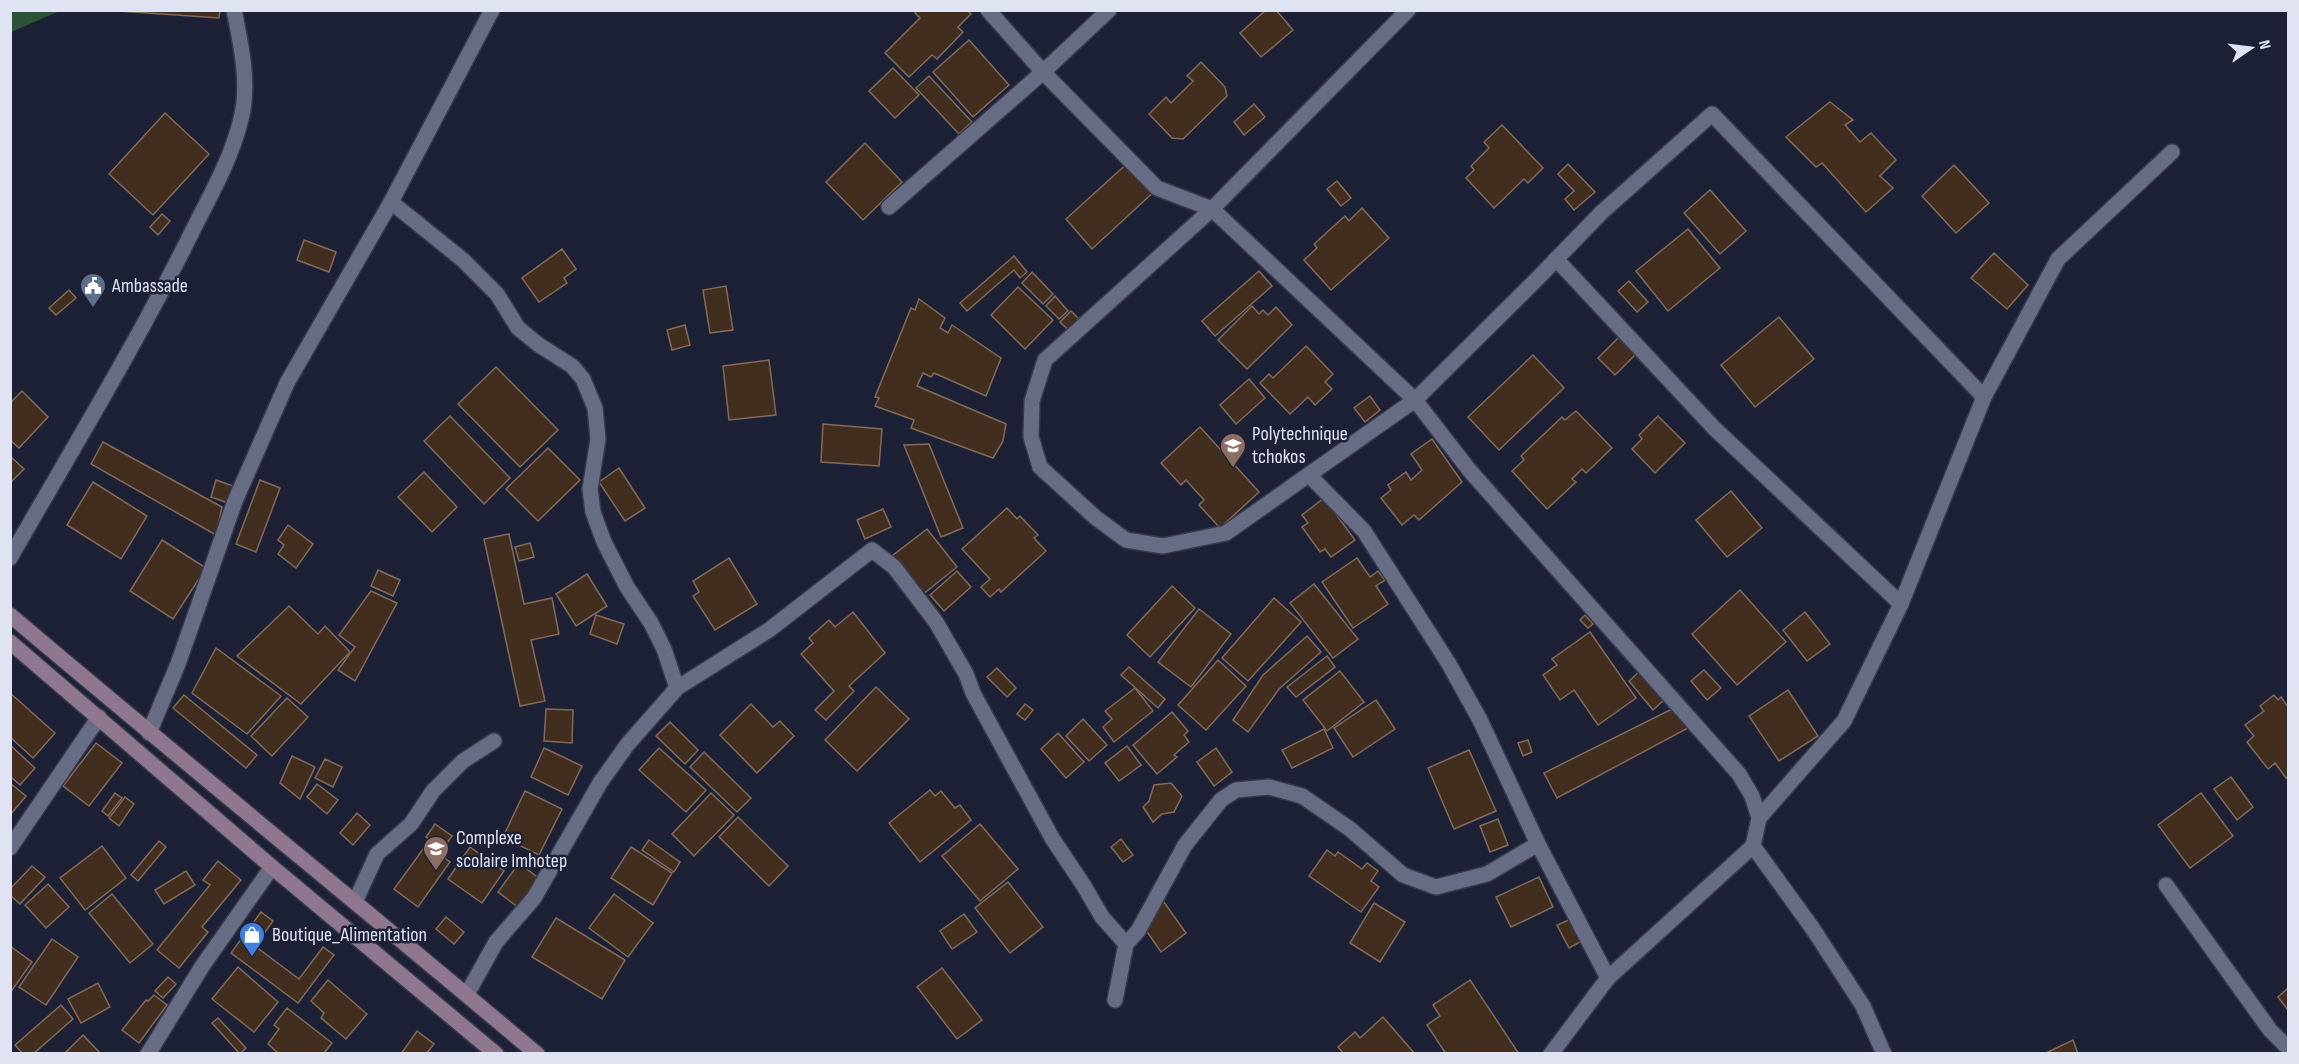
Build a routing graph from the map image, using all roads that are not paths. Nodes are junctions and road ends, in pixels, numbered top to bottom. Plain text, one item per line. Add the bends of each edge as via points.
1 (234, 10) edge
2 (492, 10) edge
3 (988, 10) edge
4 (1108, 10) edge
5 (1408, 10) edge
6 (1044, 72) junction
7 (2172, 152) dead end
8 (391, 202) junction
9 (889, 207) dead end
10 (1212, 209) junction
11 (1556, 259) junction
12 (1984, 397) junction
13 (1415, 400) junction
14 (1310, 476) junction
15 (10, 558) edge
16 (1901, 604) junction
17 (10, 615) edge
18 (10, 642) edge
19 (677, 688) junction
20 (99, 717) junction
21 (149, 733) junction
22 (494, 741) dead end
23 (1759, 818) junction
24 (1538, 844) junction
25 (1753, 846) junction
26 (10, 848) edge
27 (272, 867) junction
28 (2166, 885) dead end
29 (355, 902) junction
30 (1126, 944) junction
31 (1608, 978) junction
32 (467, 994) junction
33 (1115, 1000) dead end
34 (2289, 1048) edge
35 (148, 1053) edge
36 (496, 1053) edge
37 (537, 1053) edge
38 (1551, 1053) edge
39 (1884, 1053) edge

1 - 15 street via 241,44 242,118 220,175 170,277
2 - 8 street
3 - 6 street
4 - 6 street
5 - 10 street
6 - 9 street
6 - 10 street via 1157,188
7 - 12 street via 2058,259
8 - 19 street via 484,280 518,328 572,366 583,379 595,408 598,439 590,489 593,512 613,560 664,649
8 - 21 street via 287,383 255,452
10 - 13 street
10 - 14 street via 1045,360 1032,401 1031,437 1040,467 1126,540 1163,546 1227,533
11 - 12 street via 1602,212 1712,114
11 - 13 street
11 - 16 street via 1714,428
12 - 16 street
13 - 14 street
13 - 23 street via 1470,471 1739,774
14 - 24 street via 1364,531 1421,617 1480,720
16 - 23 street via 1844,721
17 - 21 main road
18 - 20 main road
19 - 30 street via 769,630 872,550 894,567 936,622 1052,838 1102,917
19 - 32 street via 600,783 534,898 496,942
20 - 26 street
20 - 27 main road
21 - 29 main road
22 - 29 street via 463,760 433,792 411,824 377,854
23 - 25 street
24 - 30 street via 1487,874 1436,887 1403,875 1350,829 1302,796 1269,788 1236,790 1221,800 1185,845
24 - 31 street
25 - 31 street
25 - 39 street via 1863,1006
27 - 35 street via 203,965
27 - 36 main road
28 - 34 street via 2271,1030
29 - 32 main road
30 - 33 street
31 - 38 street
32 - 37 main road

